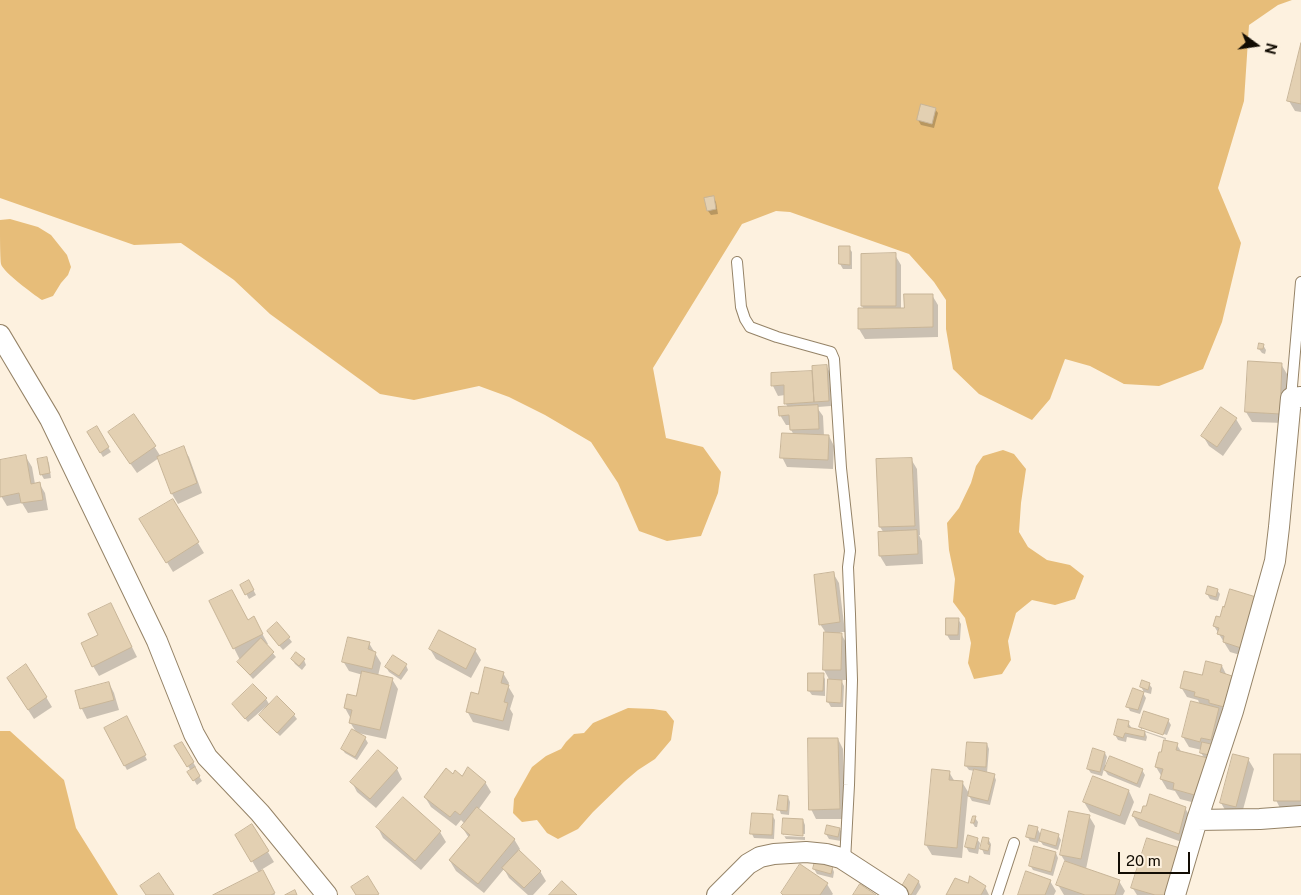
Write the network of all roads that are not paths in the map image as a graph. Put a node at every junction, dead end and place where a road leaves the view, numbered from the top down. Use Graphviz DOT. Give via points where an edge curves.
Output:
graph roads {
  1 [pos="737,262"];
  2 [pos="1301,282"];
  3 [pos="0,335"];
  4 [pos="1296,398"];
  5 [pos="1301,816"];
  6 [pos="1197,820"];
  7 [pos="1014,843"];
  8 [pos="845,861"];
  9 [pos="327,895"];
  10 [pos="716,895"];
  11 [pos="898,895"];
  12 [pos="997,895"];
  13 [pos="1175,895"];
  1 -- 8 [label="lane" via="741,307 750,327 831,352 834,359 850,551 852,680"];
  2 -- 4 [label="lane"];
  3 -- 9 [label="street" via="50,419 157,641 194,734 207,757 260,813"];
  4 -- 6 [label="street" via="1274,562 1233,711"];
  5 -- 6 [label="street"];
  6 -- 13 [label="street"];
  7 -- 12 [label="lane"];
  8 -- 10 [label="street" via="826,854 806,852 760,857 748,864"];
  8 -- 11 [label="street"];
}
